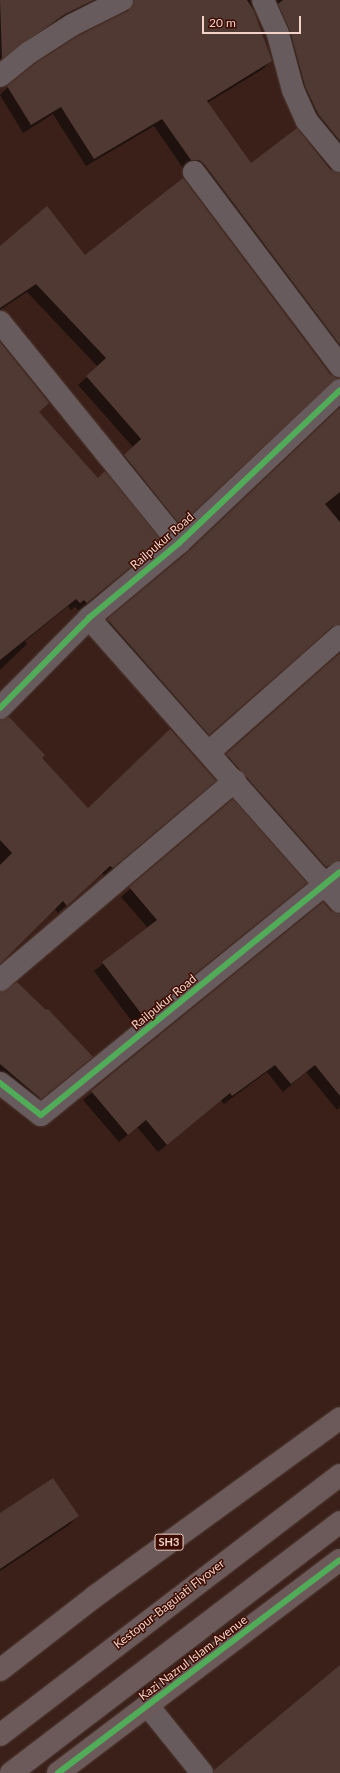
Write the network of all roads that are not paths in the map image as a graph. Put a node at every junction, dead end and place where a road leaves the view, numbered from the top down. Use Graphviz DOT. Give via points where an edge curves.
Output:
graph roads {
  1 [pos="122,0"];
  2 [pos="263,0"];
  3 [pos="0,76"];
  4 [pos="340,161"];
  5 [pos="194,172"];
  6 [pos="0,322"];
  7 [pos="340,366"];
  8 [pos="339,392"];
  9 [pos="179,543"];
  10 [pos="89,618"];
  11 [pos="340,636"];
  12 [pos="0,708"];
  13 [pos="209,752"];
  14 [pos="235,781"];
  15 [pos="334,878"];
  16 [pos="340,902"];
  17 [pos="0,980"];
  18 [pos="0,1083"];
  19 [pos="340,1418"];
  20 [pos="340,1475"];
  21 [pos="340,1522"];
  22 [pos="340,1560"];
  23 [pos="0,1670"];
  24 [pos="148,1706"];
  25 [pos="0,1735"];
  26 [pos="11,1773"];
  27 [pos="58,1773"];
  28 [pos="202,1773"];
  1 -- 3 [label="street" via="72,25 30,52"];
  2 -- 4 [label="street" via="278,34 292,90 307,121"];
  5 -- 7 [label="street"];
  6 -- 9 [label="street"];
  8 -- 9 [label="street, Railpukur Road"];
  9 -- 10 [label="street, Railpukur Road"];
  10 -- 12 [label="street, Railpukur Road"];
  10 -- 13 [label="street"];
  11 -- 13 [label="street"];
  13 -- 14 [label="street"];
  14 -- 15 [label="street"];
  14 -- 17 [label="street"];
  15 -- 16 [label="street"];
  15 -- 18 [label="street, Railpukur Road" via="41,1115"];
  19 -- 23 [label="main road, SH3" via="94,1597"];
  20 -- 25 [label="main road, Kestopur-Baguiati Flyover"];
  21 -- 26 [label="main road"];
  22 -- 24 [label="main road, Kazi Nazrul Islam Avenue"];
  24 -- 27 [label="main road, Kazi Nazrul Islam Avenue"];
  24 -- 28 [label="street"];
}
